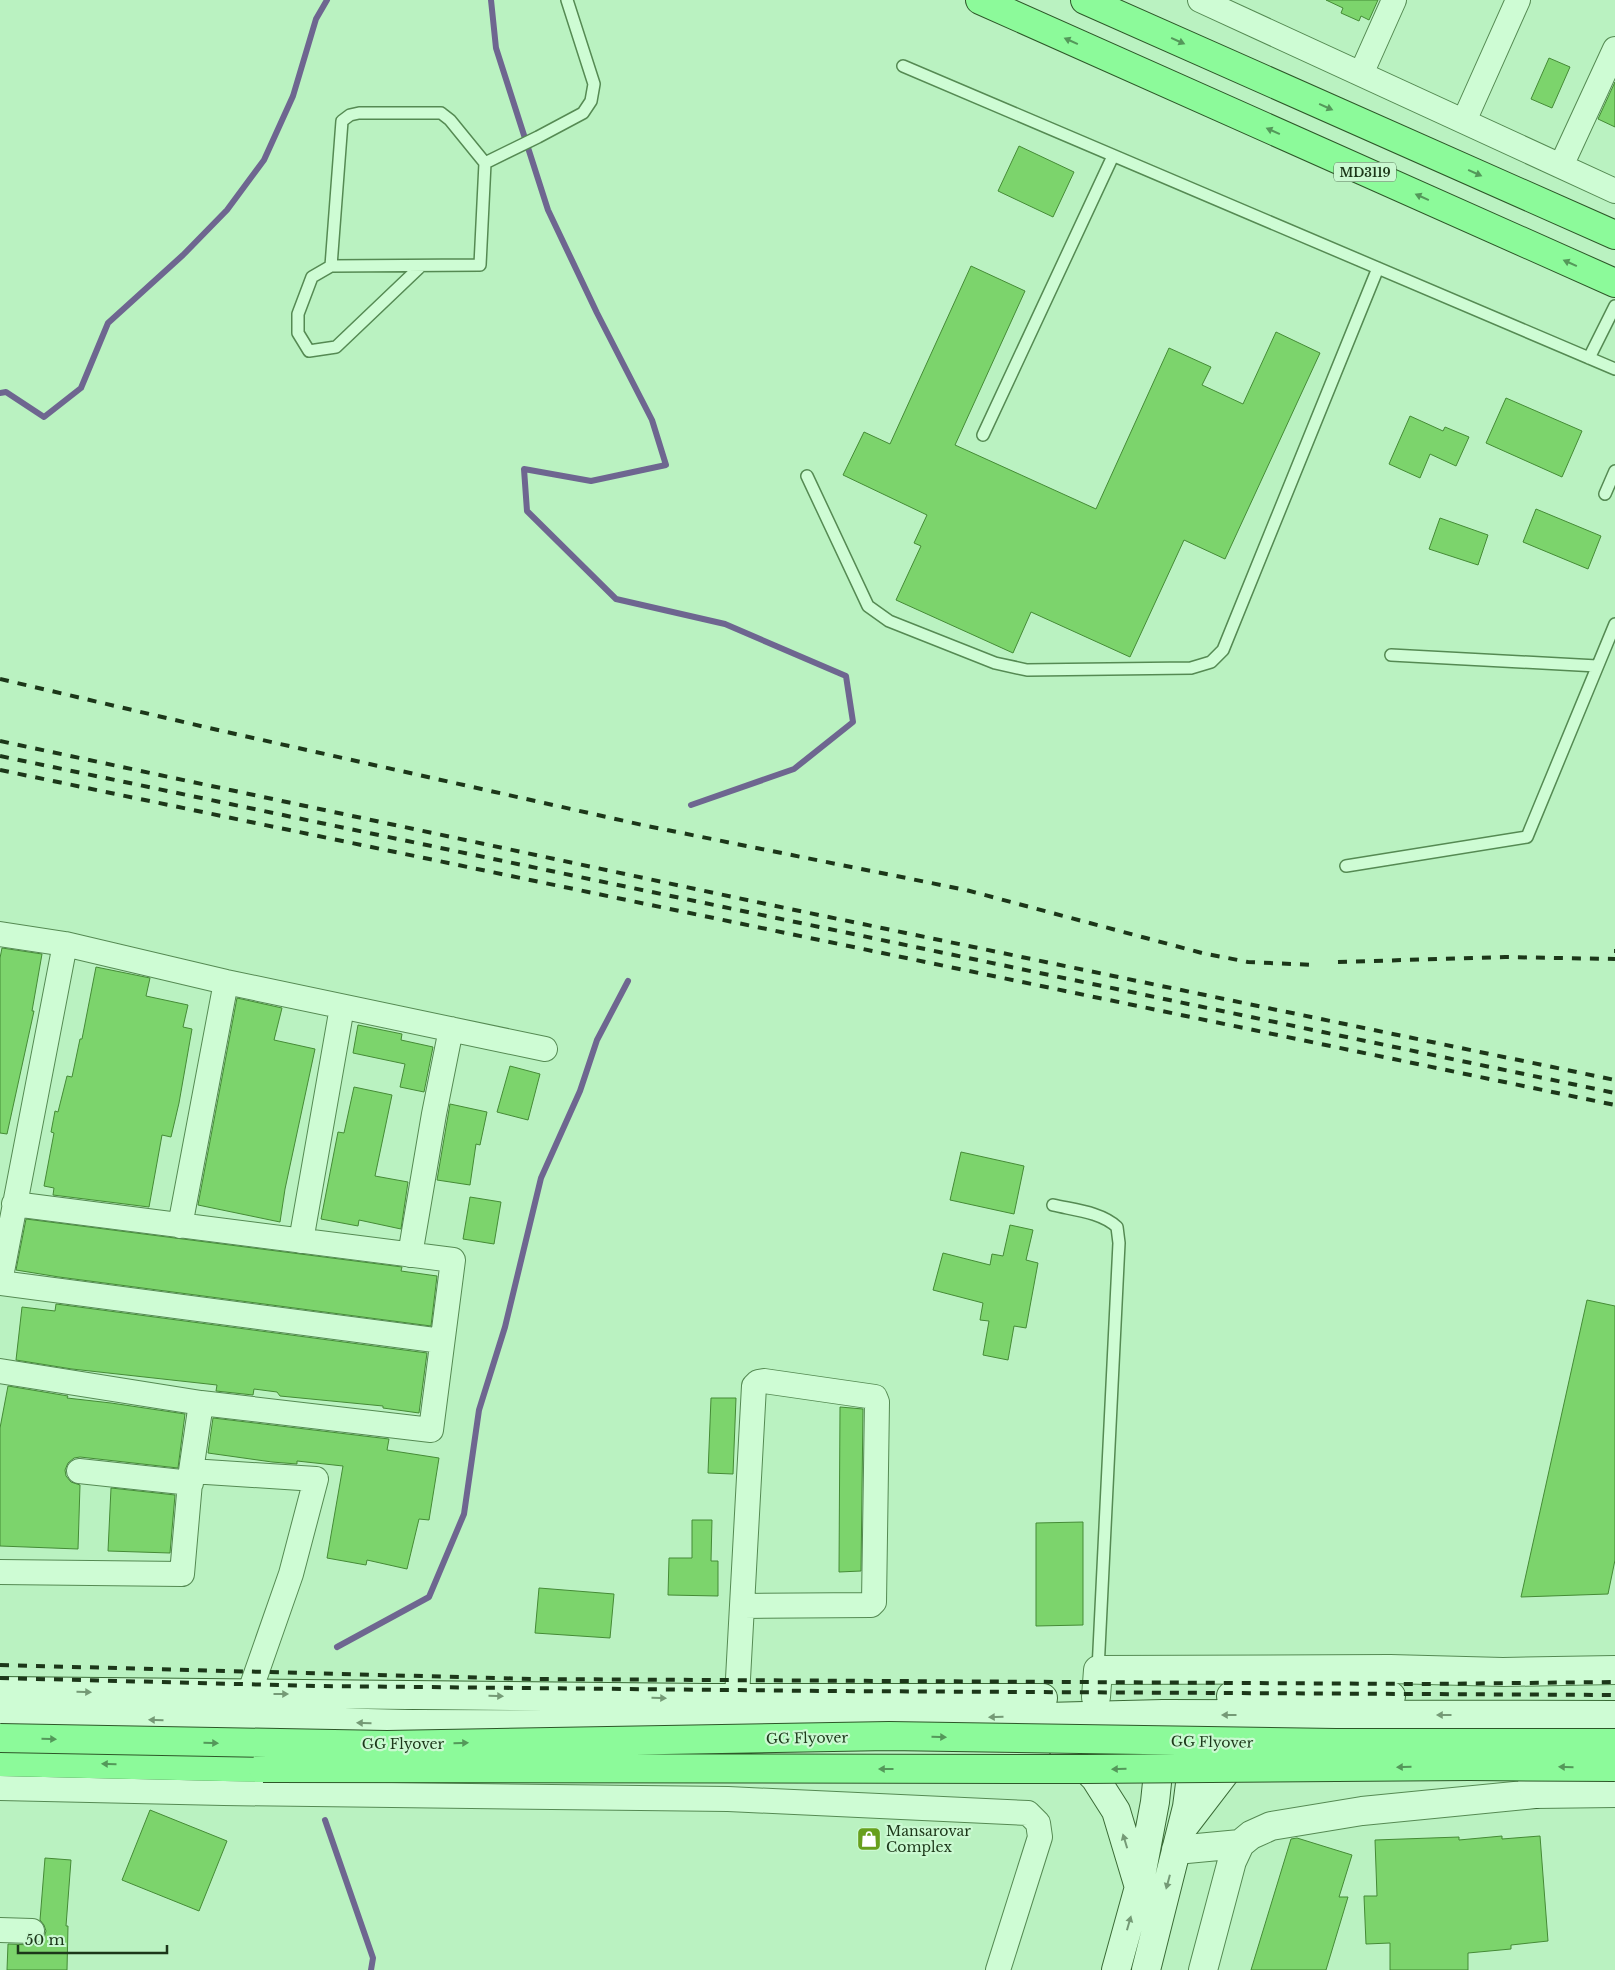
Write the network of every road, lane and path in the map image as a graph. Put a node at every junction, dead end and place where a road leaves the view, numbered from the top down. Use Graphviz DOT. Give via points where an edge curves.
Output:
graph roads {
  1 [pos="567,0"];
  2 [pos="980,0"];
  3 [pos="1085,0"];
  4 [pos="1394,0"];
  5 [pos="1518,0"];
  6 [pos="1212,3"];
  7 [pos="1615,49"];
  8 [pos="903,66"];
  9 [pos="1360,74"];
  10 [pos="1464,121"];
  11 [pos="1113,156"];
  12 [pos="485,163"];
  13 [pos="1560,166"];
  14 [pos="1615,191"];
  15 [pos="1615,235"];
  16 [pos="332,266"];
  17 [pos="421,266"];
  18 [pos="1378,268"];
  19 [pos="1615,283"];
  20 [pos="1615,306"];
  21 [pos="1589,358"];
  22 [pos="1615,369"];
  23 [pos="983,435"];
  24 [pos="1615,471"];
  25 [pos="807,476"];
  26 [pos="1605,494"];
  27 [pos="1615,624"];
  28 [pos="1390,655"];
  29 [pos="1597,666"];
  30 [pos="1346,866"];
  31 [pos="0,934"];
  32 [pos="65,944"];
  33 [pos="226,982"];
  34 [pos="342,1007"];
  35 [pos="451,1029"];
  36 [pos="545,1049"];
  37 [pos="14,1204"];
  38 [pos="1053,1205"];
  39 [pos="180,1226"];
  40 [pos="301,1241"];
  41 [pos="410,1255"];
  42 [pos="0,1278"];
  43 [pos="442,1341"];
  44 [pos="0,1371"];
  45 [pos="200,1403"];
  46 [pos="79,1471"];
  47 [pos="191,1478"];
  48 [pos="0,1572"];
  49 [pos="744,1606"];
  50 [pos="1098,1670"];
  51 [pos="1615,1670"];
  52 [pos="0,1691"];
  53 [pos="248,1694"];
  54 [pos="737,1697"];
  55 [pos="1096,1697"];
  56 [pos="1615,1698"];
  57 [pos="1163,1705"];
  58 [pos="1198,1706"];
  59 [pos="1269,1715"];
  60 [pos="1519,1715"];
  61 [pos="1615,1715"];
  62 [pos="0,1716"];
  63 [pos="1030,1716"];
  64 [pos="0,1738"];
  65 [pos="1615,1743"];
  66 [pos="0,1762"];
  67 [pos="1615,1767"];
  68 [pos="0,1788"];
  69 [pos="1615,1793"];
  70 [pos="1535,1794"];
  71 [pos="1178,1841"];
  72 [pos="1240,1844"];
  73 [pos="1139,1887"];
  74 [pos="0,1930"];
  75 [pos="32,1931"];
  76 [pos="998,1970"];
  77 [pos="1116,1970"];
  78 [pos="1146,1970"];
  79 [pos="1203,1970"];
  1 -- 12 [label="lane" via="594,84 591,101 583,113"];
  19 -- 2 [label="main road, MD3119, one-way"];
  3 -- 15 [label="main road, one-way"];
  4 -- 9 [label="street"];
  5 -- 10 [label="street"];
  6 -- 9 [label="street"];
  7 -- 13 [label="street"];
  8 -- 11 [label="lane"];
  9 -- 10 [label="street"];
  10 -- 13 [label="street"];
  11 -- 18 [label="lane"];
  11 -- 23 [label="lane"];
  12 -- 16 [label="lane" via="450,120 441,114 350,115 342,121"];
  12 -- 17 [label="lane" via="480,265"];
  13 -- 14 [label="street"];
  16 -- 17 [label="lane"];
  16 -- 17 [label="lane" via="312,277 298,314 298,333 309,351 336,347"];
  18 -- 21 [label="lane"];
  18 -- 25 [label="lane" via="1223,650 1211,662 1192,668 1027,670 995,663 890,621 868,606"];
  20 -- 21 [label="lane"];
  21 -- 22 [label="lane"];
  24 -- 26 [label="lane"];
  27 -- 29 [label="lane"];
  28 -- 29 [label="lane"];
  29 -- 30 [label="lane" via="1527,837"];
  31 -- 32 [label="street"];
  32 -- 33 [label="street"];
  32 -- 37 [label="street"];
  33 -- 34 [label="street"];
  33 -- 39 [label="street"];
  34 -- 35 [label="street"];
  34 -- 40 [label="street"];
  35 -- 36 [label="street"];
  35 -- 41 [label="street"];
  37 -- 39 [label="street"];
  37 -- 42 [label="street"];
  38 -- 50 [label="lane" via="1110,1220 1117,1227 1119,1243"];
  39 -- 40 [label="street"];
  40 -- 41 [label="street"];
  41 -- 43 [label="street" via="453,1260"];
  42 -- 43 [label="street"];
  43 -- 45 [label="street" via="431,1430"];
  44 -- 45 [label="street"];
  45 -- 47 [label="street"];
  46 -- 47 [label="street"];
  47 -- 48 [label="street" via="182,1574"];
  47 -- 53 [label="street" via="316,1480 291,1574"];
  49 -- 49 [label="street" via="754,1386 764,1381 875,1397 874,1602 870,1605"];
  49 -- 54 [label="street"];
  50 -- 51 [label="main road"];
  50 -- 55 [label="main road"];
  52 -- 53 [label="main road, one-way"];
  53 -- 54 [label="main road, one-way"];
  54 -- 55 [label="main road"];
  55 -- 57 [label="main road"];
  56 -- 58 [label="main road" via="1339,1695"];
  57 -- 58 [label="main road"];
  57 -- 63 [label="main road"];
  57 -- 73 [label="main road" via="1155,1802"];
  59 -- 58 [label="main road, one-way"];
  58 -- 71 [label="main road" via="1193,1768"];
  60 -- 59 [label="main road, one-way"];
  59 -- 71 [label="main road"];
  60 -- 61 [label="main road"];
  60 -- 70 [label="main road"];
  63 -- 62 [label="main road, one-way" via="726,1725 413,1724"];
  73 -- 63 [label="main road, one-way" via="1116,1811 1108,1798 1094,1778"];
  64 -- 65 [label="main road, GG Flyover, one-way, bridge" via="377,1745 889,1736 1336,1743"];
  67 -- 66 [label="main road, GG Flyover, one-way, bridge" via="263,1768"];
  68 -- 76 [label="street" via="728,1799 1028,1813 1038,1823 1040,1837"];
  69 -- 70 [label="main road"];
  70 -- 72 [label="main road" via="1362,1811 1297,1821 1271,1826"];
  71 -- 72 [label="main road"];
  71 -- 78 [label="main road, one-way"];
  72 -- 79 [label="main road" via="1232,1861"];
  77 -- 73 [label="main road, one-way"];
  74 -- 75 [label="street"];
}
